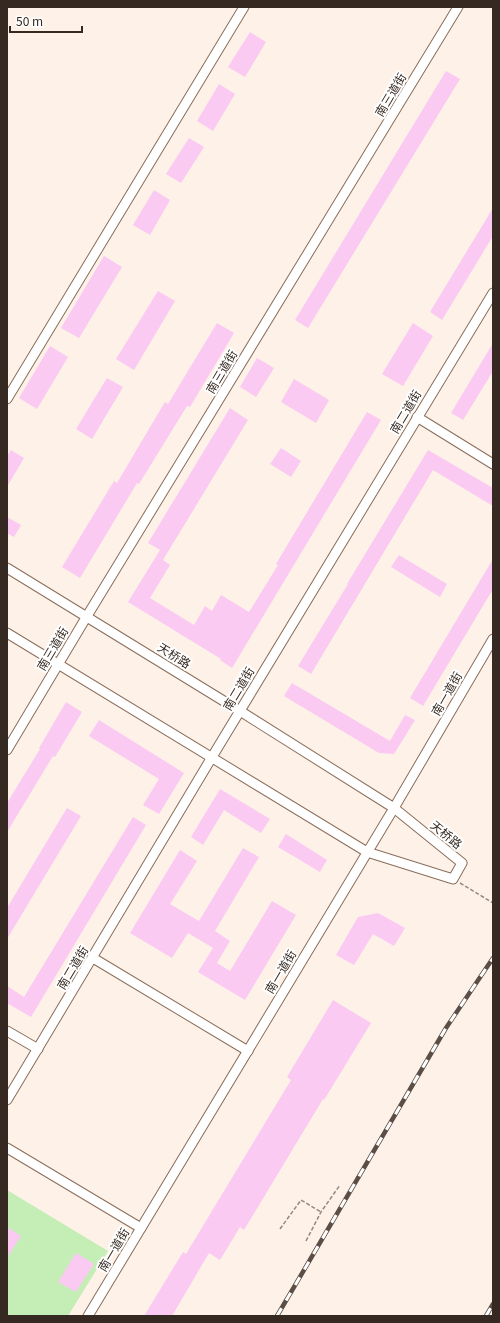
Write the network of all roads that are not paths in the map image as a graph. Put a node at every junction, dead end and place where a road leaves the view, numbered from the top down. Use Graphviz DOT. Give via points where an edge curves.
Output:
graph roads {
  1 [pos="244,7"];
  2 [pos="458,7"];
  3 [pos="493,293"];
  4 [pos="7,399"];
  5 [pos="417,417"];
  6 [pos="493,464"];
  7 [pos="7,568"];
  8 [pos="87,616"];
  9 [pos="7,633"];
  10 [pos="493,639"];
  11 [pos="58,664"];
  12 [pos="240,711"];
  13 [pos="7,750"];
  14 [pos="212,757"];
  15 [pos="394,808"];
  16 [pos="367,852"];
  17 [pos="93,958"];
  18 [pos="7,1031"];
  19 [pos="38,1049"];
  20 [pos="248,1051"];
  21 [pos="7,1100"];
  22 [pos="7,1148"];
  23 [pos="141,1228"];
  24 [pos="88,1316"];
  1 -- 4 [label="street"];
  2 -- 8 [label="street, 南三道街"];
  3 -- 5 [label="street, 南二道街"];
  5 -- 6 [label="street"];
  5 -- 12 [label="street, 南二道街"];
  7 -- 8 [label="street, 天桥路"];
  8 -- 11 [label="street, 南三道街"];
  8 -- 12 [label="street, 天桥路"];
  9 -- 11 [label="street"];
  10 -- 15 [label="street, 南一道街"];
  11 -- 13 [label="street, 南三道街"];
  11 -- 14 [label="street"];
  12 -- 14 [label="street, 南二道街"];
  12 -- 15 [label="street, 天桥路"];
  14 -- 16 [label="street"];
  14 -- 17 [label="street, 南二道街"];
  15 -- 16 [label="street, 南一道街"];
  15 -- 16 [label="street, 天桥路" via="462,863 454,879"];
  16 -- 20 [label="street, 南一道街"];
  17 -- 19 [label="street, 南二道街"];
  17 -- 20 [label="street"];
  18 -- 19 [label="street"];
  19 -- 21 [label="street, 南二道街"];
  20 -- 23 [label="street, 南一道街"];
  22 -- 23 [label="street"];
  23 -- 24 [label="street, 南一道街"];
}
